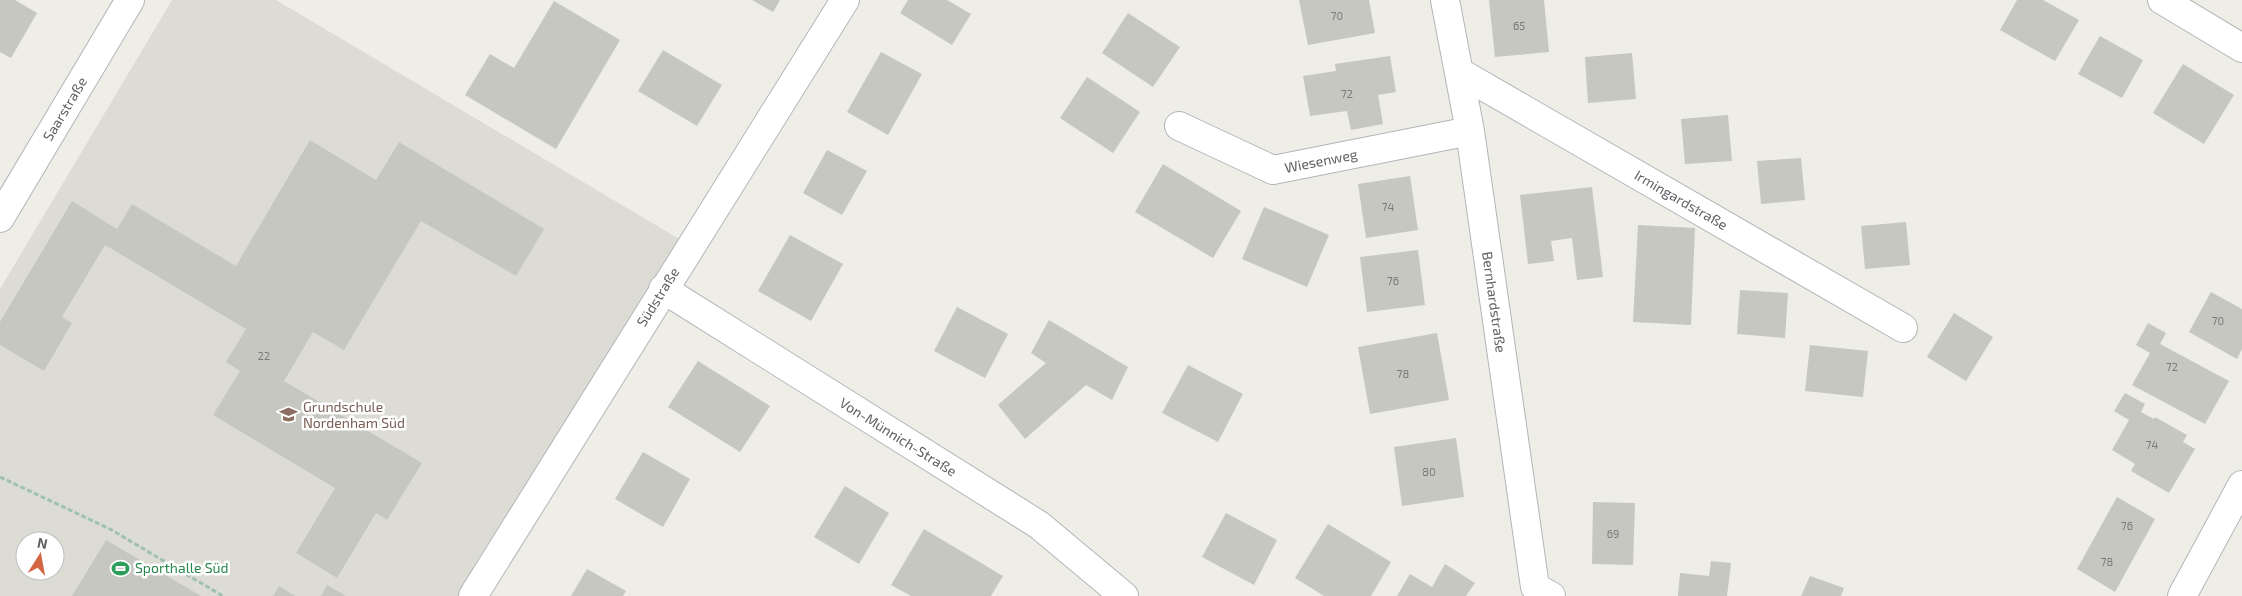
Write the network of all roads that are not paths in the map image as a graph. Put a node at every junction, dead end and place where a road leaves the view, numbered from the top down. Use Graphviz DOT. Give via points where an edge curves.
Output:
graph roads {
  1 [pos="130,0"];
  2 [pos="845,0"];
  3 [pos="1445,0"];
  4 [pos="2162,0"];
  5 [pos="2242,48"];
  6 [pos="1459,72"];
  7 [pos="1179,126"];
  8 [pos="1470,131"];
  9 [pos="0,218"];
  10 [pos="663,290"];
  11 [pos="1903,328"];
  12 [pos="2242,485"];
  13 [pos="1538,593"];
  14 [pos="473,596"];
  15 [pos="1124,596"];
  16 [pos="2182,596"];
  1 -- 9 [label="street, Saarstraße"];
  2 -- 10 [label="street, Südstraße"];
  3 -- 6 [label="street, Bernhardstraße"];
  4 -- 5 [label="street"];
  6 -- 8 [label="street, Bernhardstraße"];
  6 -- 11 [label="street, Irmingardstraße"];
  7 -- 8 [label="street, Wiesenweg" via="1273,170"];
  8 -- 13 [label="street, Bernhardstraße"];
  10 -- 14 [label="street, Südstraße"];
  10 -- 15 [label="street, Von-Münnich-Straße" via="1039,525"];
  12 -- 16 [label="street"];
}
